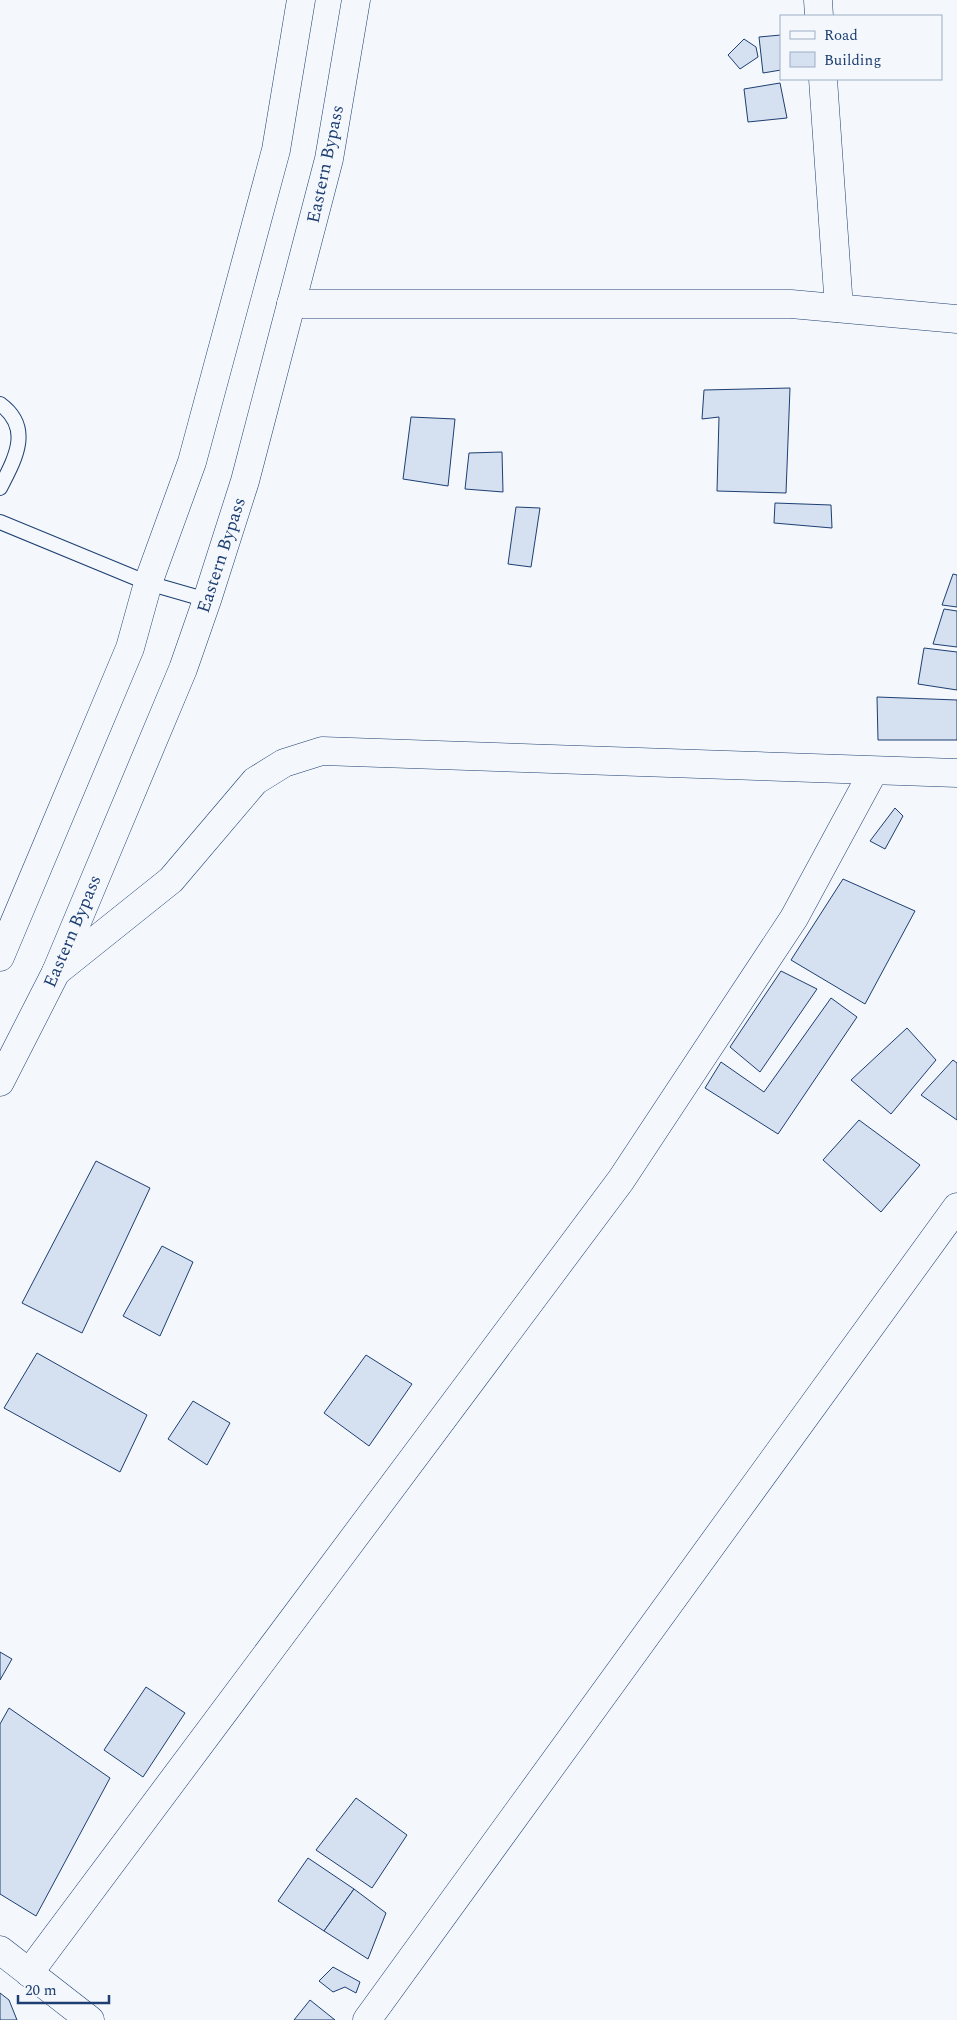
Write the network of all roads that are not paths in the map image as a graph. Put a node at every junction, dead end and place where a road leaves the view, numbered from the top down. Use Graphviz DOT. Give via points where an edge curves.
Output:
graph roads {
  1 [pos="301,0"];
  2 [pos="356,0"];
  3 [pos="818,0"];
  4 [pos="819,15"];
  5 [pos="823,80"];
  6 [pos="291,304"];
  7 [pos="839,308"];
  8 [pos="957,319"];
  9 [pos="0,404"];
  10 [pos="0,488"];
  11 [pos="0,522"];
  12 [pos="148,583"];
  13 [pos="207,600"];
  14 [pos="873,772"];
  15 [pos="957,773"];
  16 [pos="0,957"];
  17 [pos="56,972"];
  18 [pos="0,1082"];
  19 [pos="957,1207"];
  20 [pos="0,1950"];
  21 [pos="29,1973"];
  22 [pos="90,2020"];
  23 [pos="367,2020"];
  1 -- 12 [label="street" via="276,150 192,462"];
  2 -- 6 [label="street, Eastern Bypass" via="329,159"];
  3 -- 4 [label="street"];
  5 -- 7 [label="street"];
  6 -- 7 [label="street" via="791,304"];
  6 -- 13 [label="street, Eastern Bypass" via="244,481"];
  7 -- 8 [label="street"];
  9 -- 10 [label="lane" via="18,424 19,443"];
  11 -- 12 [label="lane"];
  12 -- 13 [label="lane"];
  12 -- 16 [label="street" via="130,648"];
  13 -- 17 [label="street, Eastern Bypass" via="183,669"];
  14 -- 15 [label="street"];
  14 -- 17 [label="street" via="322,751 284,763 255,781 171,880"];
  14 -- 21 [label="street" via="794,918 621,1180"];
  17 -- 18 [label="street, Eastern Bypass"];
  19 -- 23 [label="street"];
  20 -- 21 [label="street"];
  21 -- 22 [label="street"];
}
